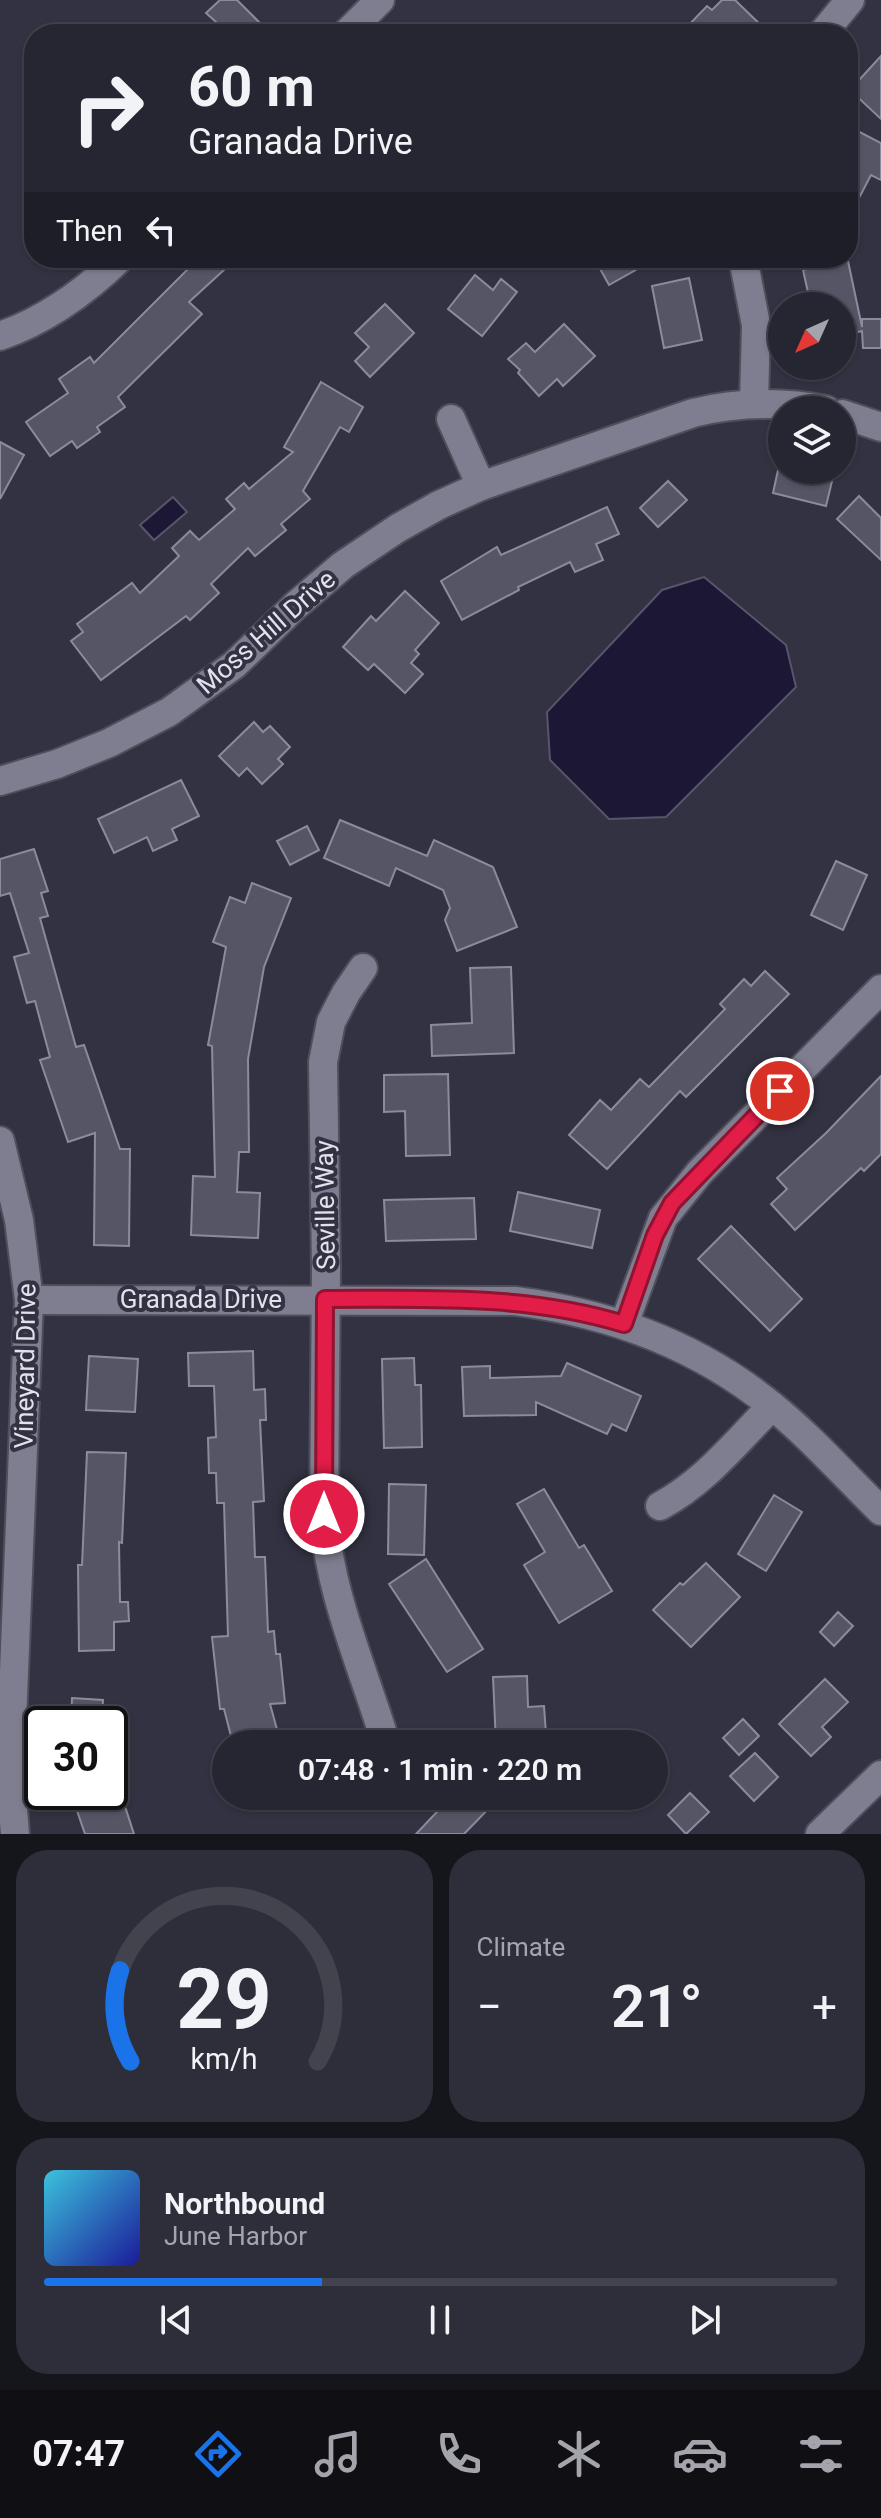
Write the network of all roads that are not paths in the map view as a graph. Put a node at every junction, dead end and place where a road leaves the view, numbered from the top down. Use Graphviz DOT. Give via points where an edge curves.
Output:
graph roads {
  1 [pos="380,0"];
  2 [pos="850,0"];
  3 [pos="356,24"];
  4 [pos="830,24"];
  5 [pos="109,268"];
  6 [pos="745,268"];
  7 [pos="0,336"];
  8 [pos="754,403"];
  9 [pos="768,404"];
  10 [pos="451,419"];
  11 [pos="856,419"];
  12 [pos="881,427"];
  13 [pos="481,486"];
  14 [pos="0,781"];
  15 [pos="363,968"];
  16 [pos="881,989"];
  17 [pos="0,1141"];
  18 [pos="325,1299"];
  19 [pos="29,1300"];
  20 [pos="624,1324"];
  21 [pos="772,1406"];
  22 [pos="660,1506"];
  23 [pos="881,1511"];
  24 [pos="9,1580"];
  25 [pos="382,1730"];
  26 [pos="881,1775"];
  27 [pos="15,1834"];
  28 [pos="820,1834"];
  1 -- 3 [label="street"];
  2 -- 4 [label="street"];
  5 -- 7 [label="street" via="58,308"];
  6 -- 8 [label="street" via="756,325"];
  8 -- 9 [label="street, Moss Hill Drive"];
  8 -- 13 [label="street, Moss Hill Drive" via="693,413"];
  10 -- 13 [label="street"];
  11 -- 12 [label="street"];
  13 -- 14 [label="street, Moss Hill Drive" via="398,528 343,565 234,665 169,712 70,759"];
  15 -- 18 [label="street, Seville Way" via="331,1022 323,1062"];
  16 -- 20 [label="street" via="672,1203 655,1235"];
  17 -- 19 [label="street, Vineyard Drive" via="19,1220"];
  18 -- 19 [label="street, Granada Drive"];
  18 -- 20 [label="street, Granada Drive" via="515,1301"];
  18 -- 25 [label="street, Seville Way" via="326,1545"];
  19 -- 24 [label="street, Vineyard Drive"];
  20 -- 21 [label="street, Granada Drive" via="688,1351"];
  21 -- 22 [label="street" via="708,1473"];
  21 -- 23 [label="street, Granada Drive"];
  24 -- 27 [label="street, Vineyard Drive"];
  26 -- 28 [label="street"];
}
